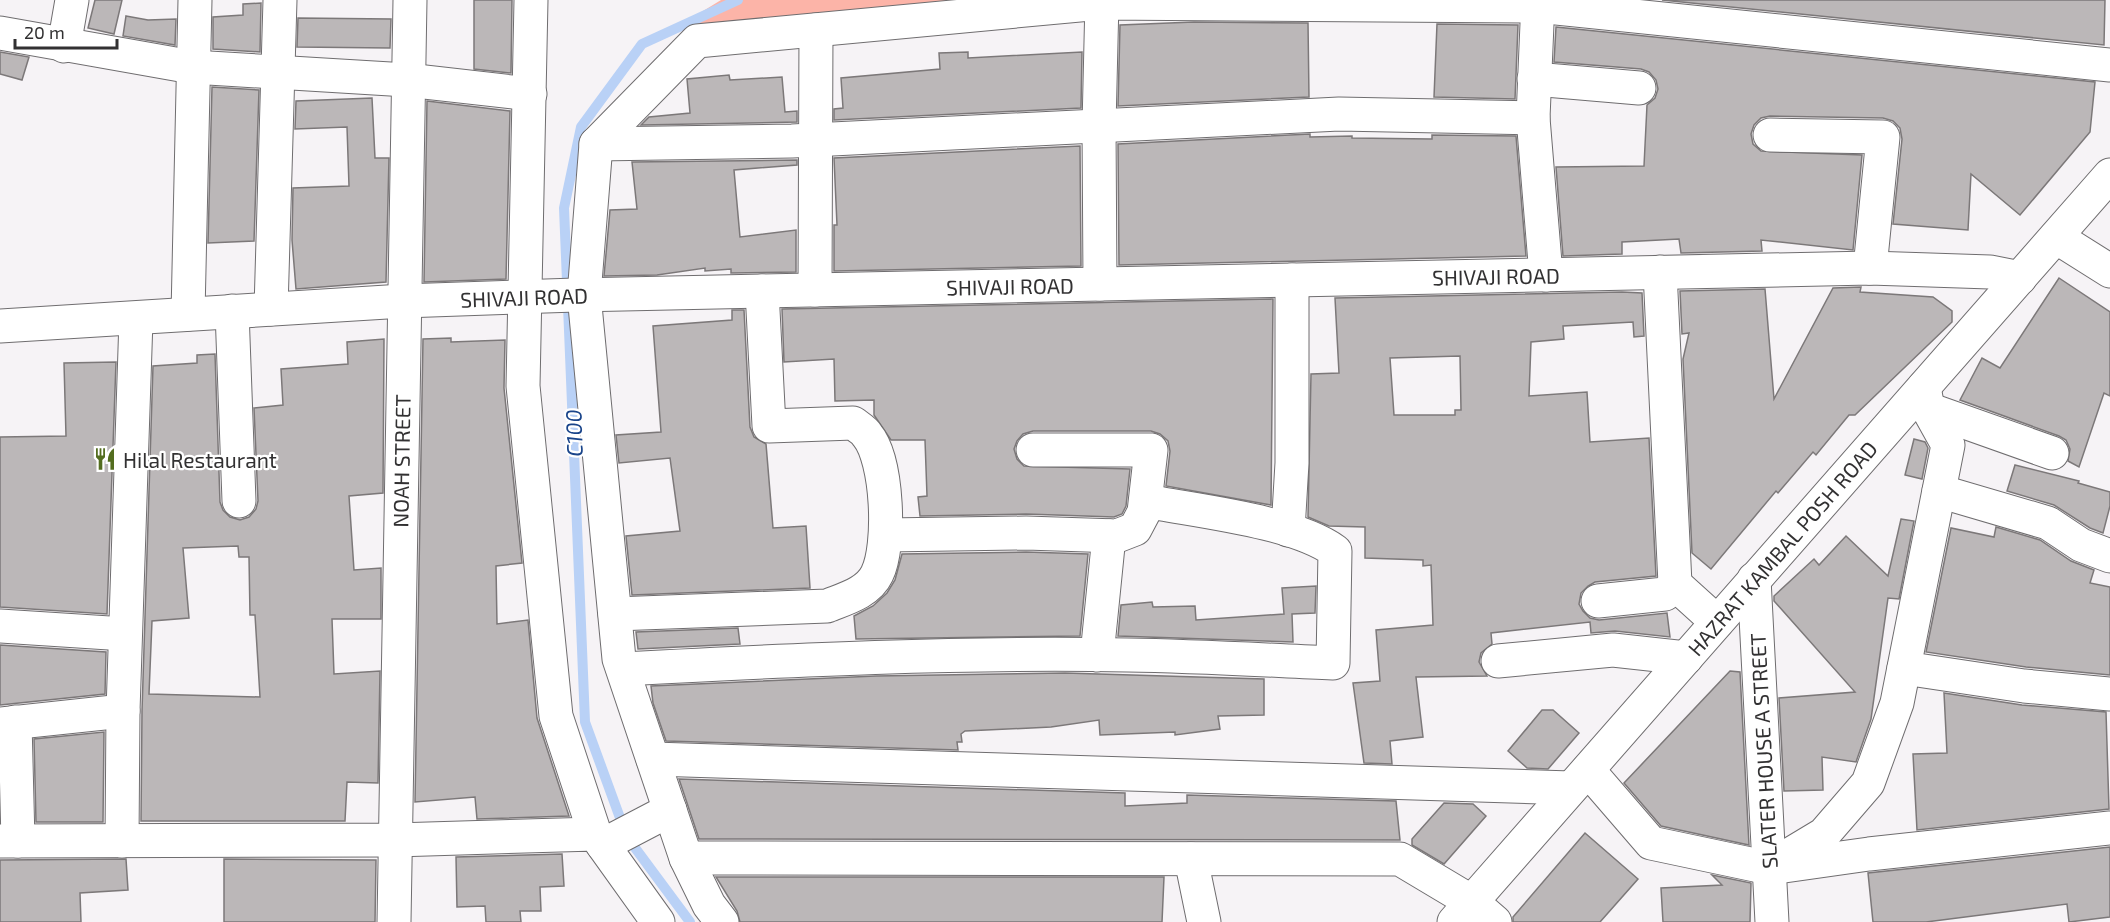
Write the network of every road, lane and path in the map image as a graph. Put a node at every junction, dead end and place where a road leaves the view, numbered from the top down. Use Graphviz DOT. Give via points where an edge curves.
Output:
graph roads {
  1 [pos="72,0"];
  2 [pos="195,0"];
  3 [pos="280,0"];
  4 [pos="410,0"];
  5 [pos="531,0"];
  6 [pos="1102,1"];
  7 [pos="1538,3"];
  8 [pos="816,30"];
  9 [pos="0,33"];
  10 [pos="64,46"];
  11 [pos="2110,64"];
  12 [pos="192,67"];
  13 [pos="278,72"];
  14 [pos="1534,79"];
  15 [pos="407,80"];
  16 [pos="1639,88"];
  17 [pos="530,94"];
  18 [pos="1533,118"];
  19 [pos="1099,126"];
  20 [pos="1770,135"];
  21 [pos="817,139"];
  22 [pos="596,144"];
  23 [pos="2110,175"];
  24 [pos="2056,237"];
  25 [pos="1870,268"];
  26 [pos="1660,272"];
  27 [pos="2110,272"];
  28 [pos="1546,275"];
  29 [pos="2020,278"];
  30 [pos="1292,280"];
  31 [pos="1100,284"];
  32 [pos="815,290"];
  33 [pos="762,291"];
  34 [pos="580,295"];
  35 [pos="534,296"];
  36 [pos="403,300"];
  37 [pos="271,309"];
  38 [pos="232,311"];
  39 [pos="188,314"];
  40 [pos="136,319"];
  41 [pos="0,326"];
  42 [pos="1926,398"];
  43 [pos="1033,450"];
  44 [pos="2052,453"];
  45 [pos="1939,491"];
  46 [pos="239,501"];
  47 [pos="1146,501"];
  48 [pos="1288,530"];
  49 [pos="886,535"];
  50 [pos="1109,536"];
  51 [pos="2110,556"];
  52 [pos="1754,579"];
  53 [pos="1674,584"];
  54 [pos="1598,601"];
  55 [pos="615,614"];
  56 [pos="1717,622"];
  57 [pos="0,626"];
  58 [pos="125,634"];
  59 [pos="1096,655"];
  60 [pos="1686,658"];
  61 [pos="1497,661"];
  62 [pos="1904,668"];
  63 [pos="623,669"];
  64 [pos="2110,694"];
  65 [pos="123,711"];
  66 [pos="8,723"];
  67 [pos="653,759"];
  68 [pos="1580,779"];
  69 [pos="670,810"];
  70 [pos="2110,828"];
  71 [pos="395,840"];
  72 [pos="603,840"];
  73 [pos="9,841"];
  74 [pos="122,841"];
  75 [pos="686,858"];
  76 [pos="1191,859"];
  77 [pos="1769,868"];
  78 [pos="1474,915"];
  79 [pos="394,922"];
  80 [pos="658,922"];
  81 [pos="722,922"];
  82 [pos="1204,922"];
  83 [pos="1772,922"];
  1 -- 10 [label="street"];
  2 -- 12 [label="street"];
  3 -- 13 [label="street"];
  4 -- 15 [label="street, NOAH STREET"];
  5 -- 17 [label="street"];
  6 -- 7 [label="street"];
  6 -- 8 [label="street"];
  6 -- 19 [label="street"];
  7 -- 11 [label="street"];
  7 -- 14 [label="street"];
  8 -- 21 [label="street"];
  8 -- 22 [label="street" via="698,41"];
  9 -- 10 [label="street"];
  10 -- 12 [label="street"];
  12 -- 13 [label="street"];
  12 -- 39 [label="street"];
  13 -- 15 [label="street"];
  13 -- 37 [label="street"];
  14 -- 16 [label="street"];
  14 -- 18 [label="street"];
  15 -- 17 [label="street"];
  15 -- 36 [label="street, NOAH STREET"];
  17 -- 35 [label="street"];
  18 -- 19 [label="street" via="1339,114"];
  18 -- 28 [label="street"];
  19 -- 21 [label="street"];
  19 -- 31 [label="street"];
  20 -- 25 [label="street" via="1883,137"];
  21 -- 22 [label="street"];
  21 -- 32 [label="street"];
  22 -- 34 [label="street"];
  23 -- 24 [label="street, HAZRAT KAMBAL POSH ROAD"];
  24 -- 27 [label="street"];
  24 -- 29 [label="street, HAZRAT KAMBAL POSH ROAD"];
  25 -- 26 [label="street, SHIVAJI ROAD"];
  25 -- 29 [label="street, SHIVAJI ROAD" via="1990,272"];
  26 -- 28 [label="street, SHIVAJI ROAD"];
  26 -- 53 [label="street"];
  28 -- 30 [label="street, SHIVAJI ROAD"];
  29 -- 42 [label="street, HAZRAT KAMBAL POSH ROAD"];
  30 -- 31 [label="street, SHIVAJI ROAD"];
  30 -- 48 [label="street" via="1293,440"];
  31 -- 32 [label="street, SHIVAJI ROAD"];
  32 -- 33 [label="street, SHIVAJI ROAD"];
  33 -- 34 [label="street, SHIVAJI ROAD"];
  33 -- 49 [label="street" via="769,426 853,423 868,436 884,478"];
  34 -- 35 [label="street, SHIVAJI ROAD"];
  34 -- 55 [label="street"];
  35 -- 36 [label="street, SHIVAJI ROAD"];
  35 -- 72 [label="street" via="523,386 556,716"];
  36 -- 37 [label="street, SHIVAJI ROAD"];
  36 -- 71 [label="street, NOAH STREET"];
  37 -- 38 [label="street, SHIVAJI ROAD"];
  38 -- 39 [label="street, SHIVAJI ROAD"];
  38 -- 46 [label="street"];
  39 -- 40 [label="street, SHIVAJI ROAD"];
  40 -- 41 [label="street, SHIVAJI ROAD"];
  40 -- 58 [label="street"];
  42 -- 44 [label="street"];
  42 -- 45 [label="street" via="1948,445"];
  42 -- 52 [label="street, HAZRAT KAMBAL POSH ROAD"];
  43 -- 47 [label="street" via="1151,450"];
  45 -- 51 [label="street" via="2048,523 2081,545"];
  45 -- 62 [label="street"];
  47 -- 48 [label="street"];
  47 -- 50 [label="street" via="1135,528"];
  48 -- 59 [label="street" via="1321,541 1335,551 1333,663"];
  49 -- 50 [label="street"];
  49 -- 55 [label="street" via="877,575 858,594 827,606"];
  50 -- 59 [label="street"];
  52 -- 56 [label="street, HAZRAT KAMBAL POSH ROAD"];
  52 -- 77 [label="street, SLATER HOUSE A STREET"];
  53 -- 54 [label="street" via="1665,594"];
  53 -- 56 [label="street"];
  55 -- 63 [label="street"];
  56 -- 60 [label="street, HAZRAT KAMBAL POSH ROAD"];
  57 -- 58 [label="street"];
  58 -- 65 [label="street"];
  59 -- 63 [label="street" via="801,659"];
  60 -- 61 [label="street" via="1613,650"];
  60 -- 68 [label="street, HAZRAT KAMBAL POSH ROAD"];
  62 -- 64 [label="street"];
  62 -- 77 [label="street" via="1897,703 1868,783 1824,834"];
  63 -- 67 [label="street"];
  65 -- 66 [label="street"];
  65 -- 74 [label="street"];
  66 -- 73 [label="street"];
  67 -- 68 [label="street"];
  67 -- 69 [label="street"];
  68 -- 77 [label="street" via="1651,843"];
  68 -- 78 [label="street, HAZRAT KAMBAL POSH ROAD"];
  69 -- 72 [label="street"];
  69 -- 75 [label="street"];
  70 -- 77 [label="street"];
  71 -- 72 [label="street"];
  71 -- 74 [label="street"];
  71 -- 79 [label="street, NOAH STREET"];
  72 -- 80 [label="street"];
  73 -- 74 [label="street"];
  75 -- 76 [label="street"];
  75 -- 81 [label="street"];
  76 -- 78 [label="street" via="1400,859"];
  76 -- 82 [label="street"];
  77 -- 83 [label="street, SLATER HOUSE A STREET"];
}
